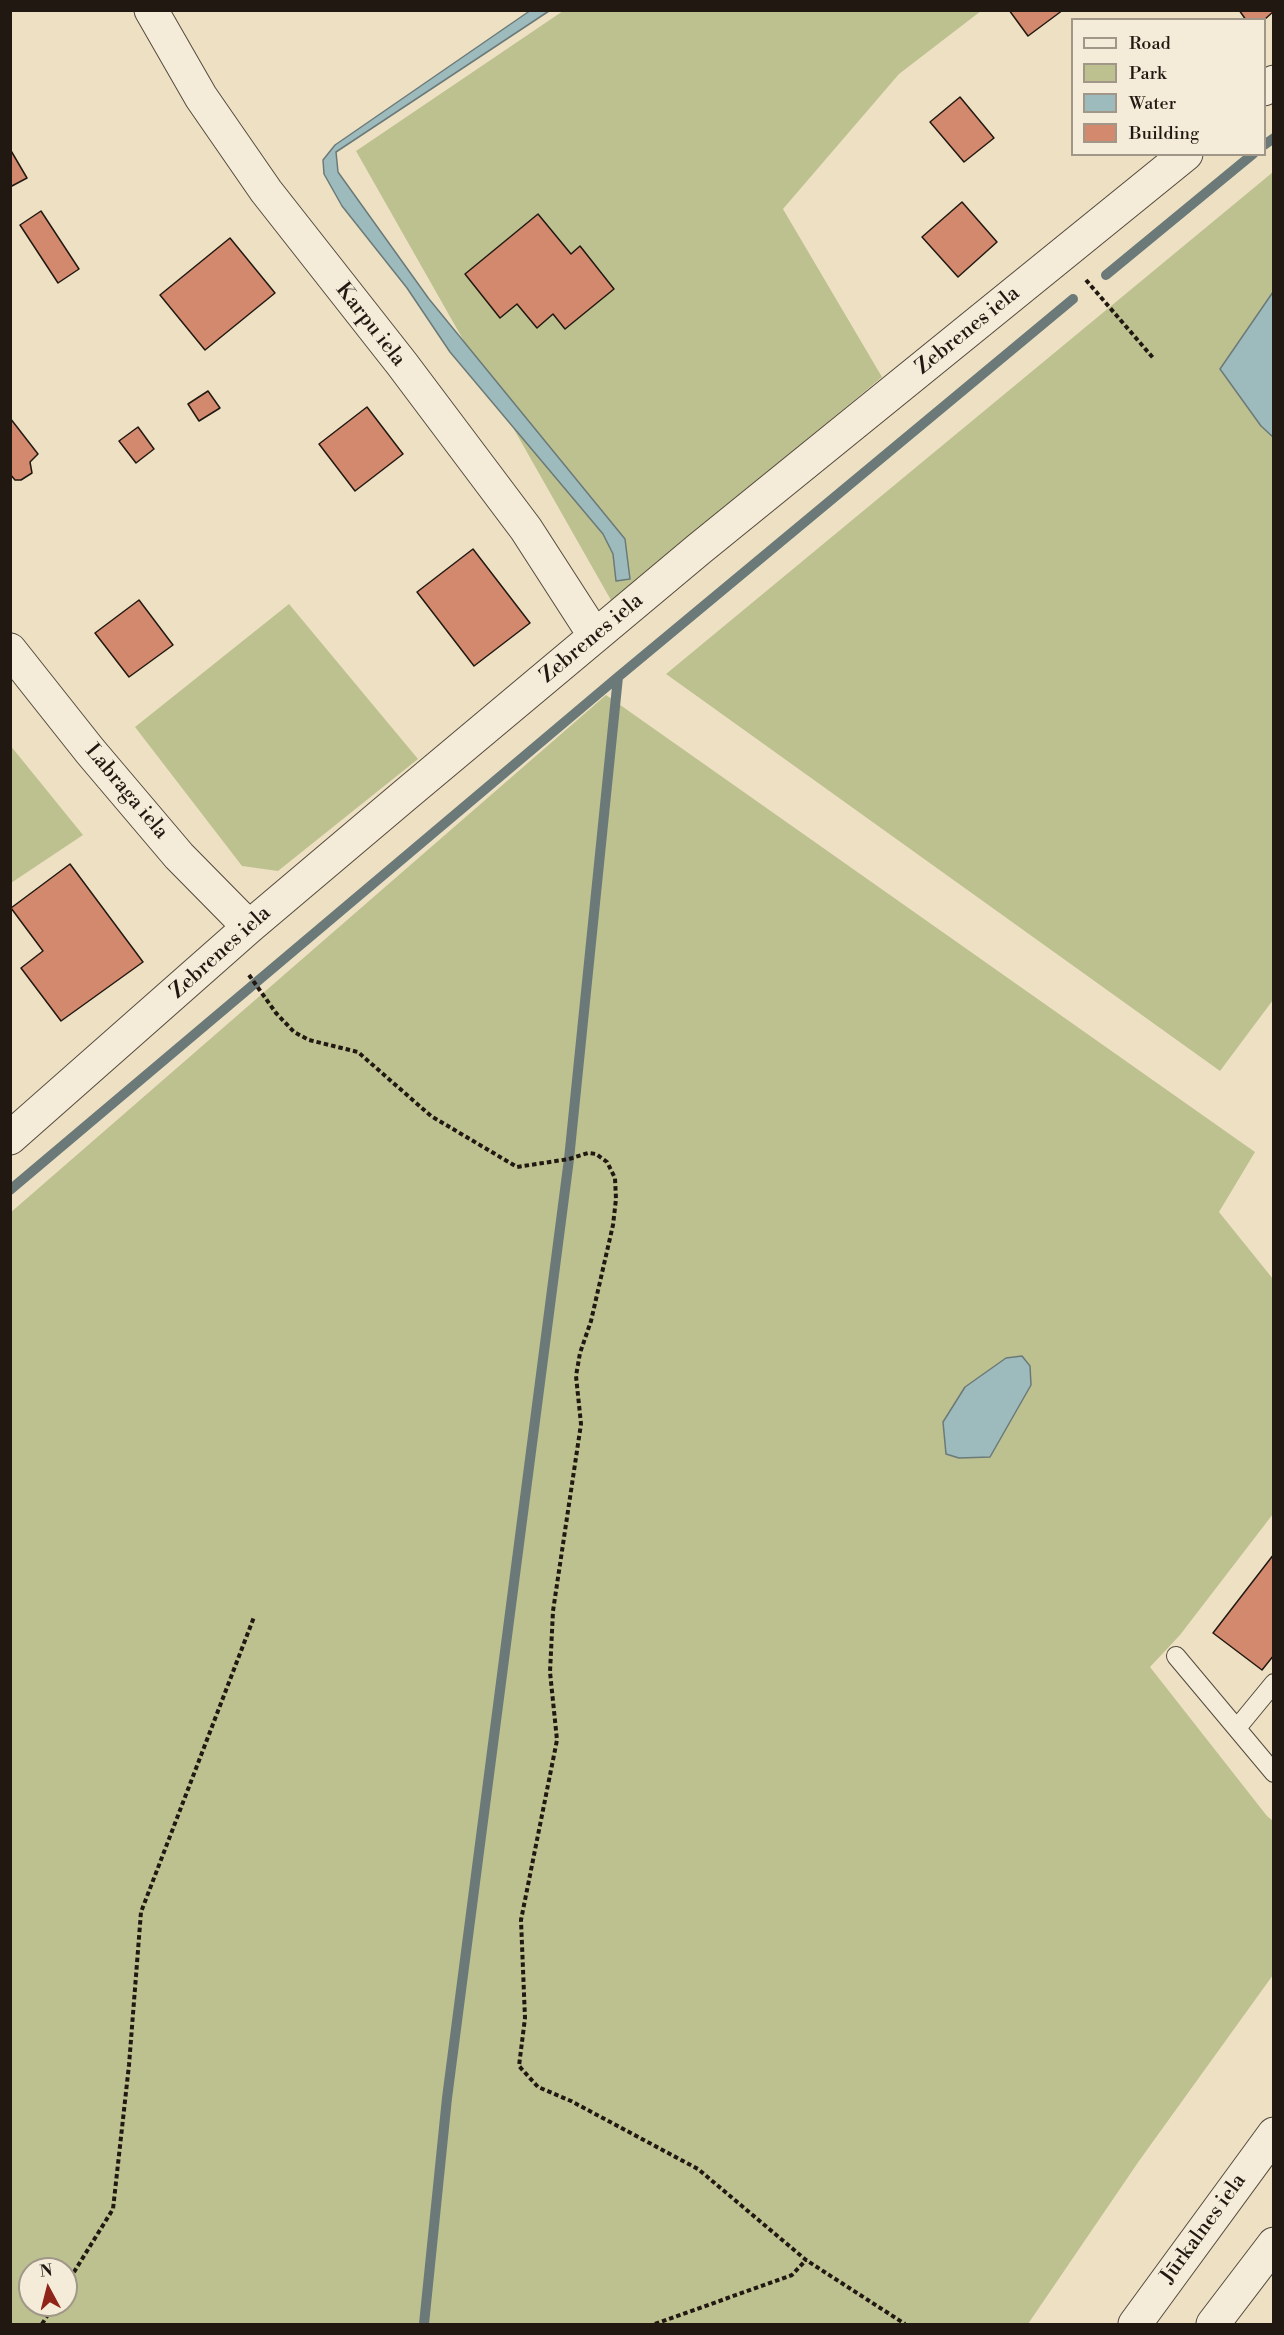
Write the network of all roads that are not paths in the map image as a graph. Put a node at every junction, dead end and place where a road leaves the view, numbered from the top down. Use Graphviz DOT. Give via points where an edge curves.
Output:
graph roads {
  1 [pos="151,10"];
  2 [pos="1184,156"];
  3 [pos="595,636"];
  4 [pos="10,650"];
  5 [pos="249,927"];
  6 [pos="10,1138"];
  7 [pos="1176,1656"];
  8 [pos="1274,1683"];
  9 [pos="1237,1728"];
  10 [pos="1274,1773"];
  11 [pos="1274,2134"];
  12 [pos="1274,2244"];
  13 [pos="1135,2325"];
  14 [pos="1213,2325"];
  1 -- 3 [label="street, Karpu iela" via="201,97 266,191 526,529"];
  2 -- 3 [label="street, Zebrenes iela"];
  3 -- 5 [label="street, Zebrenes iela"];
  4 -- 5 [label="street, Labraga iela" via="179,856"];
  5 -- 6 [label="street, Zebrenes iela"];
  7 -- 9 [label="lane"];
  8 -- 9 [label="lane"];
  9 -- 10 [label="lane"];
  11 -- 13 [label="street, Jūrkalnes iela"];
  12 -- 14 [label="street"];
}
